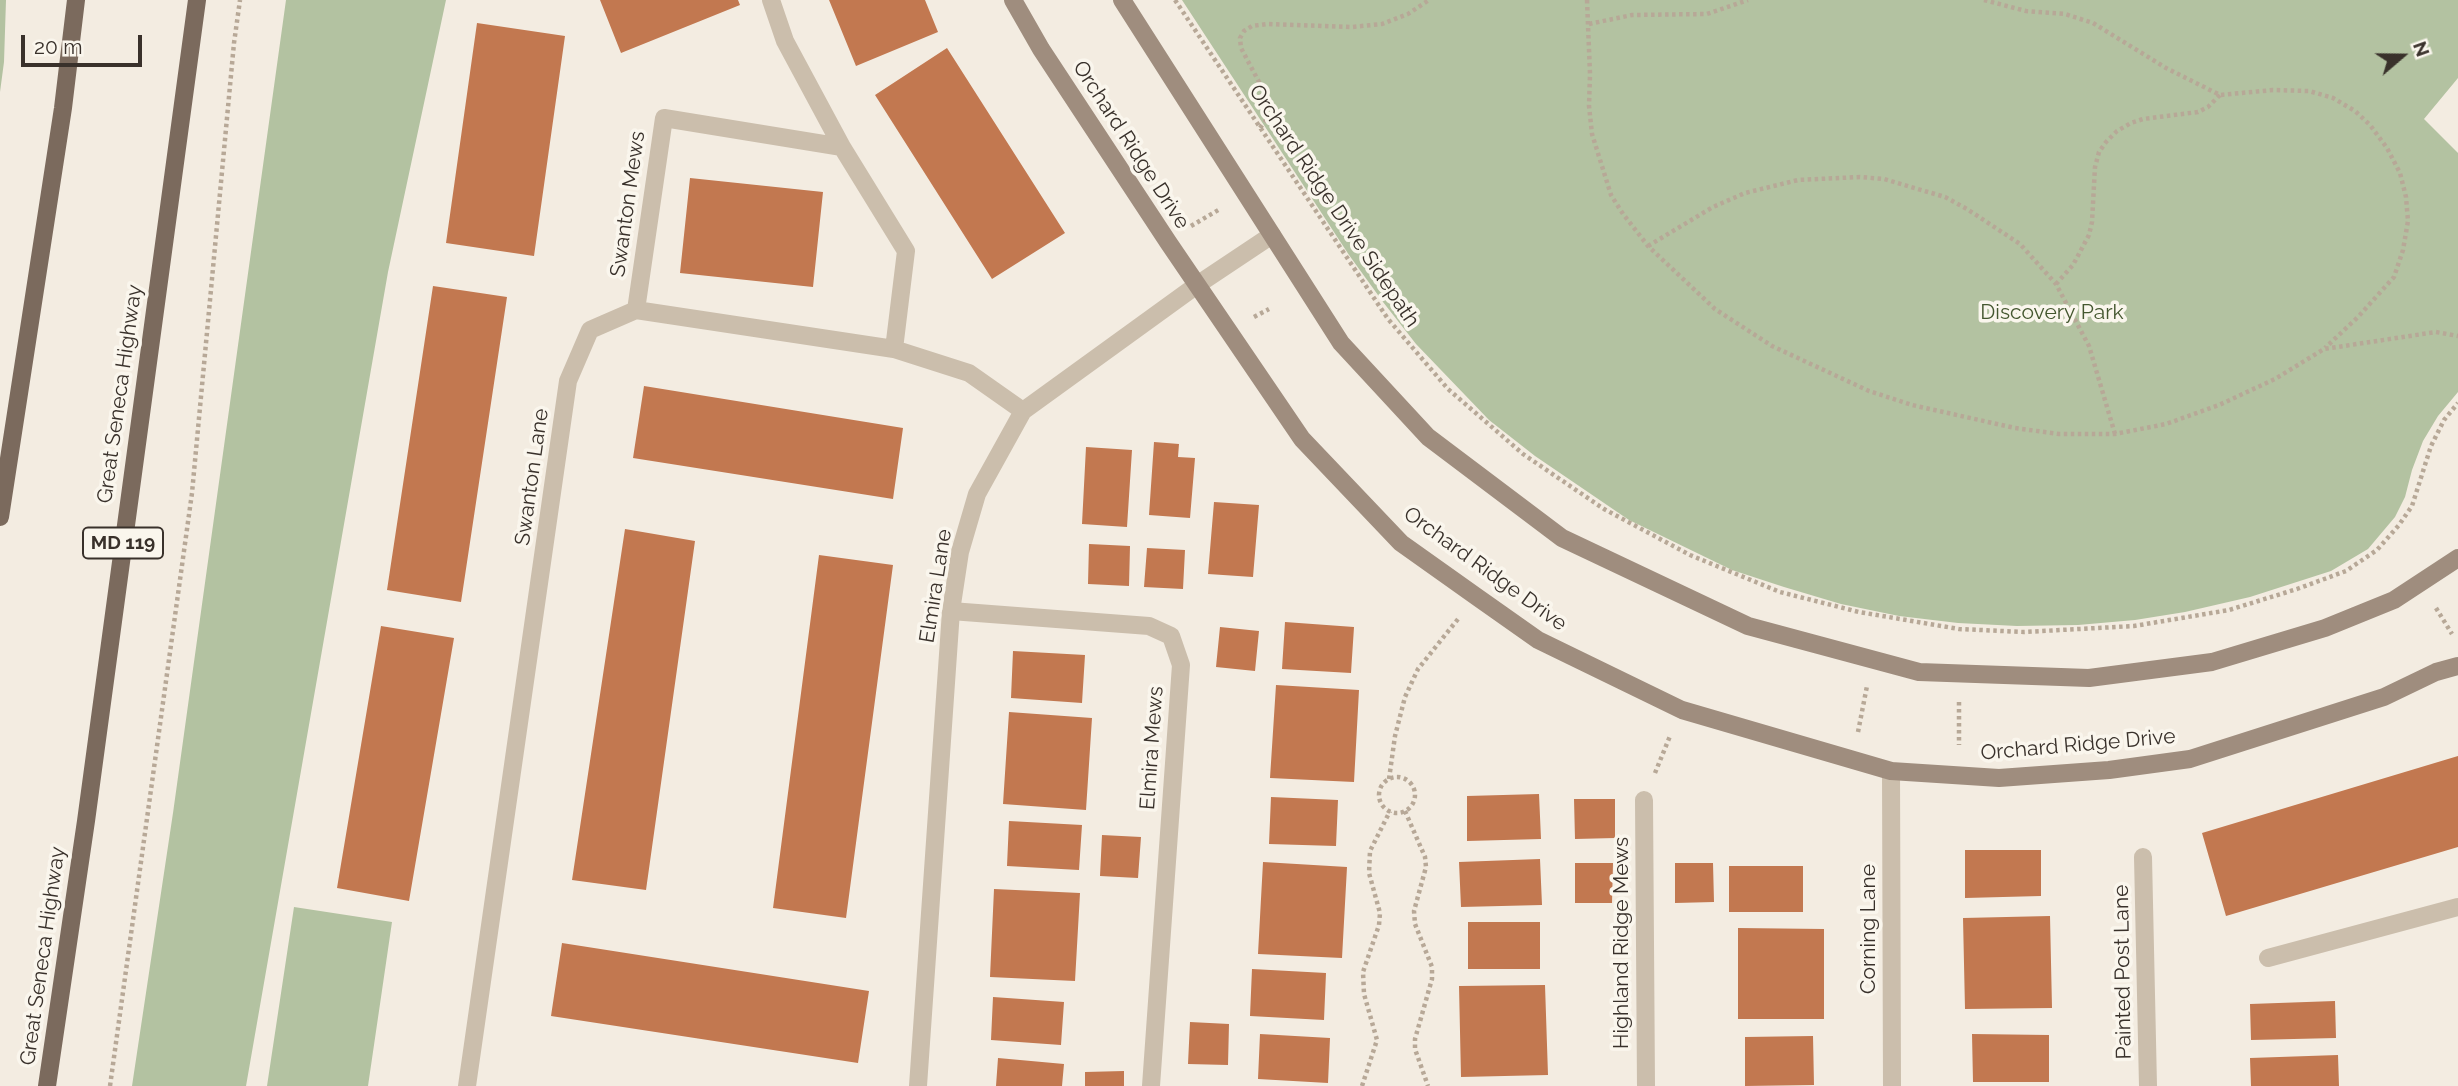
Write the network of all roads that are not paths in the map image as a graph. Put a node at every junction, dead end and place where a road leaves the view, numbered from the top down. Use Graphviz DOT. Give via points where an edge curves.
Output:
graph roads {
  1 [pos="76,0"];
  2 [pos="197,0"];
  3 [pos="771,0"];
  4 [pos="1013,0"];
  5 [pos="1122,0"];
  6 [pos="842,147"];
  7 [pos="1272,235"];
  8 [pos="1197,285"];
  9 [pos="636,310"];
  10 [pos="894,349"];
  11 [pos="1023,411"];
  12 [pos="0,517"];
  13 [pos="2458,558"];
  14 [pos="951,611"];
  15 [pos="2458,666"];
  16 [pos="1891,771"];
  17 [pos="1644,800"];
  18 [pos="2143,857"];
  19 [pos="2458,907"];
  20 [pos="2268,958"];
  21 [pos="47,1086"];
  22 [pos="467,1086"];
  23 [pos="918,1086"];
  24 [pos="1152,1086"];
  25 [pos="1646,1086"];
  26 [pos="1892,1086"];
  27 [pos="2148,1086"];
  1 -- 12 [label="main road"];
  2 -- 21 [label="main road, Great Seneca Highway / MD 119"];
  3 -- 6 [label="street" via="785,41"];
  4 -- 8 [label="street, Orchard Ridge Drive"];
  5 -- 7 [label="street"];
  6 -- 9 [label="street, Swanton Mews" via="664,118"];
  6 -- 10 [label="street" via="906,251"];
  7 -- 8 [label="street, Elmira Lane"];
  7 -- 13 [label="street" via="1341,343 1428,437 1562,538 1748,626 1919,672 2089,678 2212,662 2325,628 2394,600"];
  8 -- 11 [label="street, Elmira Lane"];
  8 -- 16 [label="street, Orchard Ridge Drive" via="1302,439 1401,543 1538,640 1682,710"];
  9 -- 10 [label="street"];
  9 -- 22 [label="street, Swanton Lane" via="590,330 568,381"];
  10 -- 11 [label="street" via="970,373"];
  11 -- 14 [label="street, Elmira Lane" via="977,494 960,552"];
  14 -- 23 [label="street, Elmira Lane"];
  14 -- 24 [label="street, Elmira Mews" via="1149,626 1171,636 1181,665"];
  15 -- 16 [label="street, Orchard Ridge Drive" via="2384,697 2190,759 1999,778"];
  16 -- 26 [label="street, Corning Lane"];
  17 -- 25 [label="street, Highland Ridge Mews"];
  18 -- 27 [label="street, Painted Post Lane"];
  19 -- 20 [label="street"];
}
